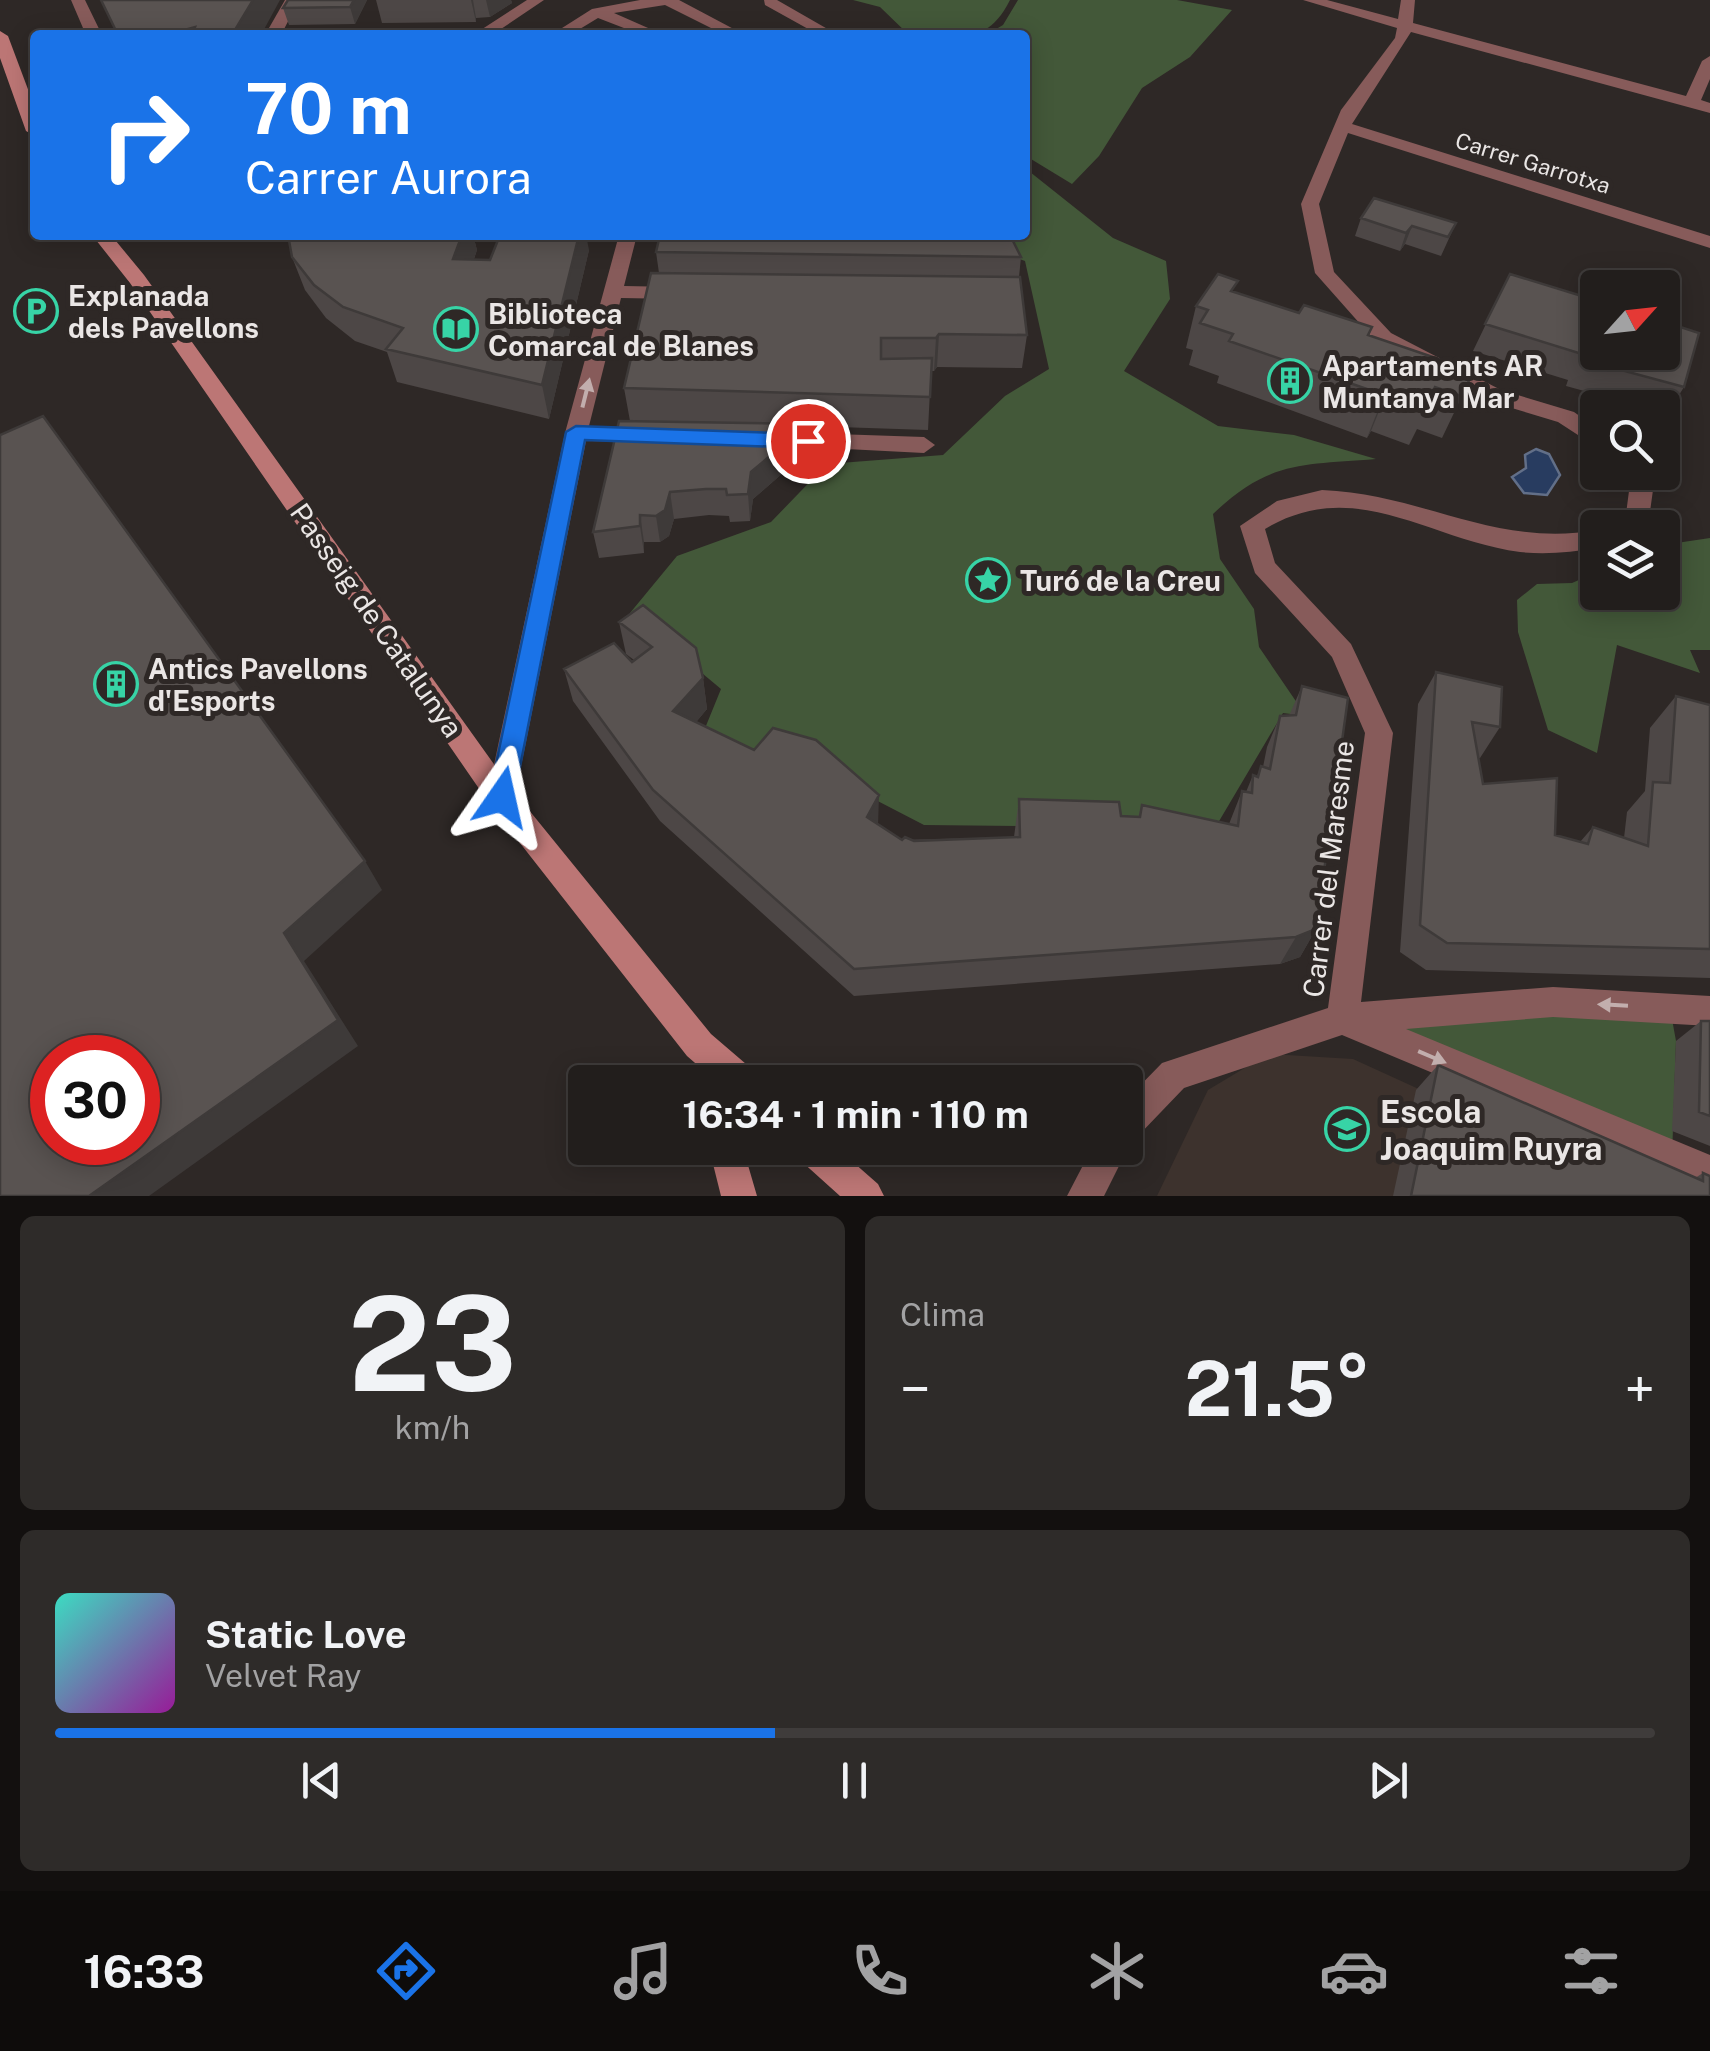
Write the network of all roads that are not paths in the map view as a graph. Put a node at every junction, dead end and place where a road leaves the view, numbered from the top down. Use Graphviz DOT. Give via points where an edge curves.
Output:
graph roads {
  1 [pos="78,0"];
  2 [pos="292,0"];
  3 [pos="666,0"];
  4 [pos="1310,0"];
  5 [pos="1408,0"];
  6 [pos="530,1"];
  7 [pos="770,2"];
  8 [pos="596,12"];
  9 [pos="1407,25"];
  10 [pos="92,30"];
  11 [pos="276,30"];
  12 [pos="488,30"];
  13 [pos="567,30"];
  14 [pos="643,30"];
  15 [pos="727,30"];
  16 [pos="821,30"];
  17 [pos="0,36"];
  18 [pos="1710,61"];
  19 [pos="1691,103"];
  20 [pos="1710,108"];
  21 [pos="30,117"];
  22 [pos="1342,126"];
  23 [pos="105,240"];
  24 [pos="627,240"];
  25 [pos="1710,242"];
  26 [pos="612,292"];
  27 [pos="708,294"];
  28 [pos="1580,428"];
  29 [pos="576,432"];
  30 [pos="673,436"];
  31 [pos="750,439"];
  32 [pos="924,445"];
  33 [pos="1580,545"];
  34 [pos="502,797"];
  35 [pos="1710,1011"];
  36 [pos="1342,1019"];
  37 [pos="699,1045"];
  38 [pos="704,1065"];
  39 [pos="722,1065"];
  40 [pos="1143,1107"];
  41 [pos="731,1165"];
  42 [pos="831,1165"];
  43 [pos="1101,1165"];
  44 [pos="1710,1172"];
  45 [pos="739,1196"];
  46 [pos="866,1196"];
  47 [pos="1084,1196"];
  1 -- 10 [label="street"];
  2 -- 11 [label="street"];
  3 -- 8 [label="street"];
  3 -- 15 [label="street"];
  4 -- 9 [label="street"];
  5 -- 9 [label="street"];
  6 -- 12 [label="street"];
  7 -- 16 [label="street"];
  8 -- 13 [label="street"];
  8 -- 14 [label="street"];
  9 -- 19 [label="street"];
  9 -- 22 [label="street"];
  17 -- 21 [label="street"];
  18 -- 19 [label="street"];
  19 -- 20 [label="street"];
  22 -- 25 [label="street, Carrer Garrotxa"];
  22 -- 28 [label="street" via="1310,204 1325,273 1384,338 1493,395"];
  23 -- 34 [label="street, Passeig de Catalunya"];
  24 -- 26 [label="street"];
  26 -- 27 [label="street"];
  29 -- 26 [label="street, one-way"];
  29 -- 30 [label="street"];
  29 -- 34 [label="street"];
  31 -- 32 [label="street"];
  33 -- 36 [label="street, Carrer del Maresme" via="1509,545 1429,517 1332,498 1287,506 1252,526 1264,568 1342,651 1379,733"];
  34 -- 37 [label="street, Passeig de Catalunya"];
  35 -- 36 [label="street, one-way" via="1553,1002"];
  36 -- 40 [label="street" via="1174,1075"];
  36 -- 44 [label="street, one-way"];
  37 -- 38 [label="street, Passeig de Catalunya"];
  37 -- 39 [label="street, Passeig de Catalunya"];
  41 -- 45 [label="street"];
  42 -- 46 [label="street"];
  43 -- 47 [label="street"];
}
